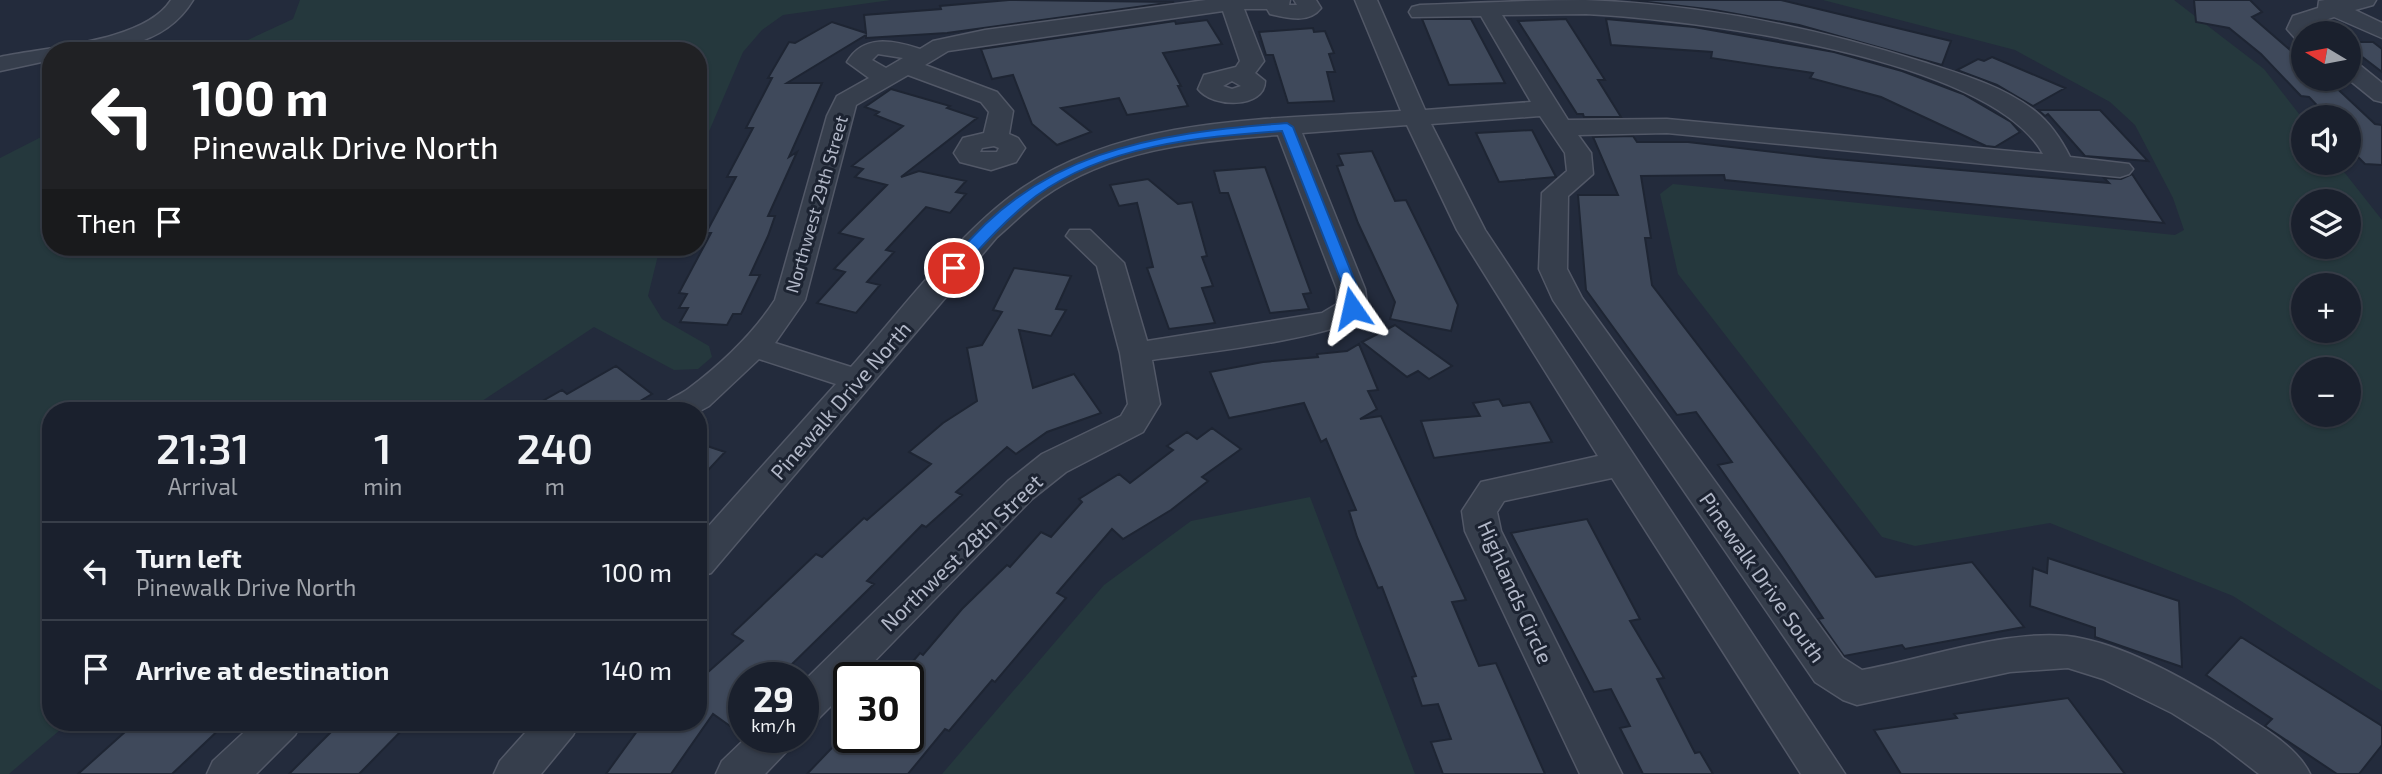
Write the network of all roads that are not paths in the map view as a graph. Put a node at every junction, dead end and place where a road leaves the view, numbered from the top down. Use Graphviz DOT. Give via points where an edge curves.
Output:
graph roads {
  1 [pos="182,0"];
  2 [pos="1306,0"];
  3 [pos="1366,0"];
  4 [pos="2313,0"];
  5 [pos="1278,1"];
  6 [pos="1231,3"];
  7 [pos="2351,3"];
  8 [pos="1488,9"];
  9 [pos="1420,12"];
  10 [pos="2382,16"];
  11 [pos="2301,21"];
  12 [pos="2382,31"];
  13 [pos="105,42"];
  14 [pos="42,55"];
  15 [pos="0,64"];
  16 [pos="903,66"];
  17 [pos="1242,75"];
  18 [pos="2361,78"];
  19 [pos="2382,95"];
  20 [pos="1413,110"];
  21 [pos="1548,110"];
  22 [pos="1287,127"];
  23 [pos="996,138"];
  24 [pos="2061,163"];
  25 [pos="2120,169"];
  26 [pos="1080,236"];
  27 [pos="762,339"];
  28 [pos="1135,353"];
  29 [pos="865,371"];
  30 [pos="691,402"];
  31 [pos="1620,464"];
  32 [pos="707,553"];
  33 [pos="819,692"];
  34 [pos="273,731"];
  35 [pos="552,731"];
  36 [pos="758,753"];
  37 [pos="228,774"];
  38 [pos="515,774"];
  39 [pos="737,774"];
  40 [pos="1601,774"];
  41 [pos="1824,774"];
  42 [pos="2289,774"];
  1 -- 13 [label="street" via="168,18 150,29"];
  2 -- 5 [label="street, Northwest 29th Street" via="1310,8 1296,13 1283,11"];
  3 -- 20 [label="street"];
  4 -- 7 [label="street"];
  5 -- 6 [label="street, Northwest 29th Street"];
  6 -- 16 [label="street, Northwest 29th Street" via="985,37 942,46"];
  6 -- 17 [label="street" via="1252,61"];
  7 -- 10 [label="street"];
  7 -- 11 [label="street"];
  7 -- 12 [label="street"];
  8 -- 9 [label="street"];
  8 -- 21 [label="street, Pinewalk Drive South"];
  8 -- 24 [label="street" via="1538,6 1643,11 1824,39 1988,94 2037,126"];
  14 -- 15 [label="street"];
  16 -- 23 [label="street" via="989,97 1001,111"];
  16 -- 27 [label="street, Northwest 29th Street" via="846,101 790,300"];
  18 -- 19 [label="street"];
  20 -- 21 [label="street"];
  20 -- 22 [label="street, Pinewalk Drive North"];
  20 -- 31 [label="street" via="1471,230"];
  21 -- 24 [label="street" via="1667,126"];
  21 -- 42 [label="street, Pinewalk Drive South" via="1578,153 1580,174 1555,192 1553,269 1568,300 1829,670 1857,688 2032,653 2066,652 2152,682 2208,713"];
  22 -- 28 [label="street" via="1351,289 1352,308 1330,321"];
  22 -- 29 [label="street, Pinewalk Drive North" via="1176,138 1138,146 1066,173 1032,193 987,231"];
  24 -- 25 [label="street"];
  26 -- 28 [label="street, Northwest 28th Street" via="1110,264"];
  27 -- 29 [label="street"];
  27 -- 30 [label="street, Northwest 29th Street"];
  28 -- 33 [label="street, Northwest 28th Street" via="1144,404 1132,424 1054,463 1020,490"];
  29 -- 32 [label="street, Pinewalk Drive North"];
  31 -- 40 [label="street, Highlands Circle" via="1493,491 1479,511 1483,531"];
  31 -- 41 [label="street"];
  34 -- 37 [label="street"];
  35 -- 38 [label="street"];
  36 -- 39 [label="street"];
}
